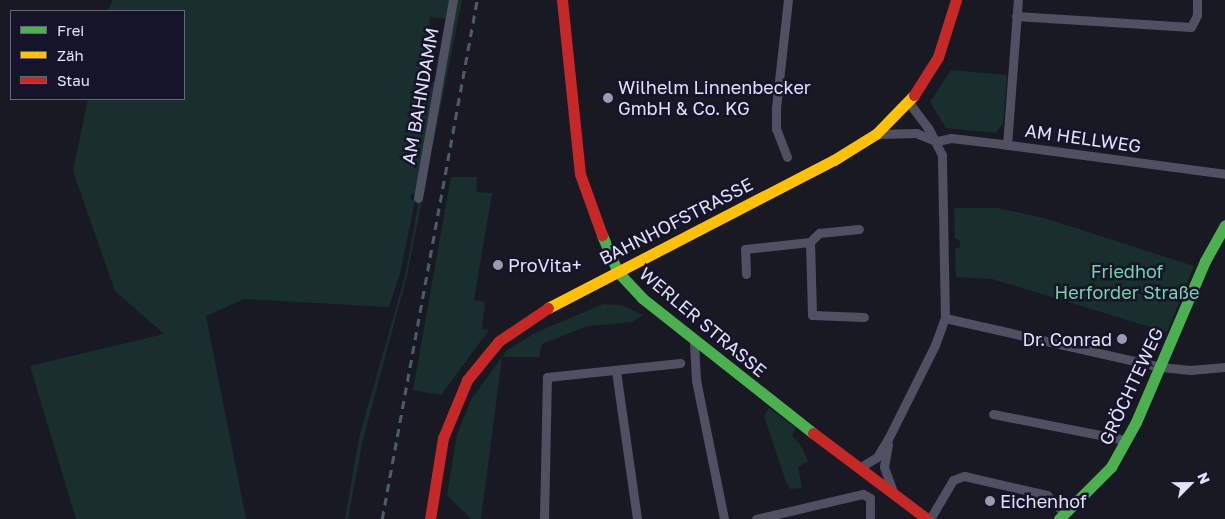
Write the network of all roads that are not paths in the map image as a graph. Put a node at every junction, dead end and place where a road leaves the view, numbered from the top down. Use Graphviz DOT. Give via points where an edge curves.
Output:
graph roads {
  1 [pos="453,0"];
  2 [pos="562,0"];
  3 [pos="788,0"];
  4 [pos="956,0"];
  5 [pos="1018,0"];
  6 [pos="1197,0"];
  7 [pos="1016,16"];
  8 [pos="909,103"];
  9 [pos="876,134"];
  10 [pos="937,142"];
  11 [pos="1007,145"];
  12 [pos="787,157"];
  13 [pos="1225,174"];
  14 [pos="418,198"];
  15 [pos="1225,225"];
  16 [pos="859,229"];
  17 [pos="810,242"];
  18 [pos="617,271"];
  19 [pos="746,274"];
  20 [pos="864,316"];
  21 [pos="945,318"];
  22 [pos="694,342"];
  23 [pos="680,363"];
  24 [pos="1161,367"];
  25 [pos="1225,367"];
  26 [pos="616,371"];
  27 [pos="993,414"];
  28 [pos="888,439"];
  29 [pos="1125,440"];
  30 [pos="859,468"];
  31 [pos="894,494"];
  32 [pos="433,516"];
  33 [pos="1062,516"];
  34 [pos="544,519"];
  35 [pos="637,519"];
  36 [pos="724,519"];
  37 [pos="756,519"];
  38 [pos="870,519"];
  39 [pos="928,519"];
  1 -- 14 [label="street, AM BAHNDAMM"];
  2 -- 18 [label="main road, WERLER STRASSE" via="580,174"];
  3 -- 12 [label="street" via="776,108 780,147"];
  4 -- 8 [label="main road, BAHNHOFSTRASSE" via="938,57"];
  5 -- 7 [label="street"];
  6 -- 7 [label="street" via="1197,16 1191,27"];
  7 -- 11 [label="street"];
  8 -- 9 [label="main road, BAHNHOFSTRASSE"];
  8 -- 10 [label="street"];
  9 -- 10 [label="street" via="916,132"];
  9 -- 18 [label="main road, BAHNHOFSTRASSE" via="834,160"];
  10 -- 11 [label="street, AM HELLWEG" via="951,138"];
  10 -- 21 [label="street" via="943,173"];
  11 -- 13 [label="street, AM HELLWEG"];
  15 -- 24 [label="main road, GRÖCHTEWEG" via="1202,267"];
  16 -- 17 [label="street" via="819,233"];
  17 -- 19 [label="street" via="745,249"];
  17 -- 20 [label="street" via="812,315"];
  18 -- 22 [label="main road, WERLER STRASSE" via="642,298"];
  18 -- 32 [label="main road, BAHNHOFSTRASSE" via="541,310 499,342 467,380 452,409 443,438"];
  21 -- 24 [label="street"];
  21 -- 28 [label="street"];
  22 -- 30 [label="main road, WERLER STRASSE"];
  22 -- 36 [label="street" via="696,380"];
  23 -- 26 [label="street"];
  24 -- 25 [label="street" via="1190,370"];
  24 -- 29 [label="main road, GRÖCHTEWEG"];
  26 -- 34 [label="street" via="546,377"];
  26 -- 35 [label="street"];
  27 -- 29 [label="street"];
  28 -- 30 [label="street" via="877,457"];
  28 -- 31 [label="street" via="884,467"];
  29 -- 33 [label="main road, GRÖCHTEWEG" via="1111,468"];
  30 -- 31 [label="main road, WERLER STRASSE"];
  31 -- 39 [label="main road, WERLER STRASSE"];
  33 -- 39 [label="street" via="1048,494 964,476 953,480"];
  37 -- 38 [label="street" via="863,494 871,503"];
}
